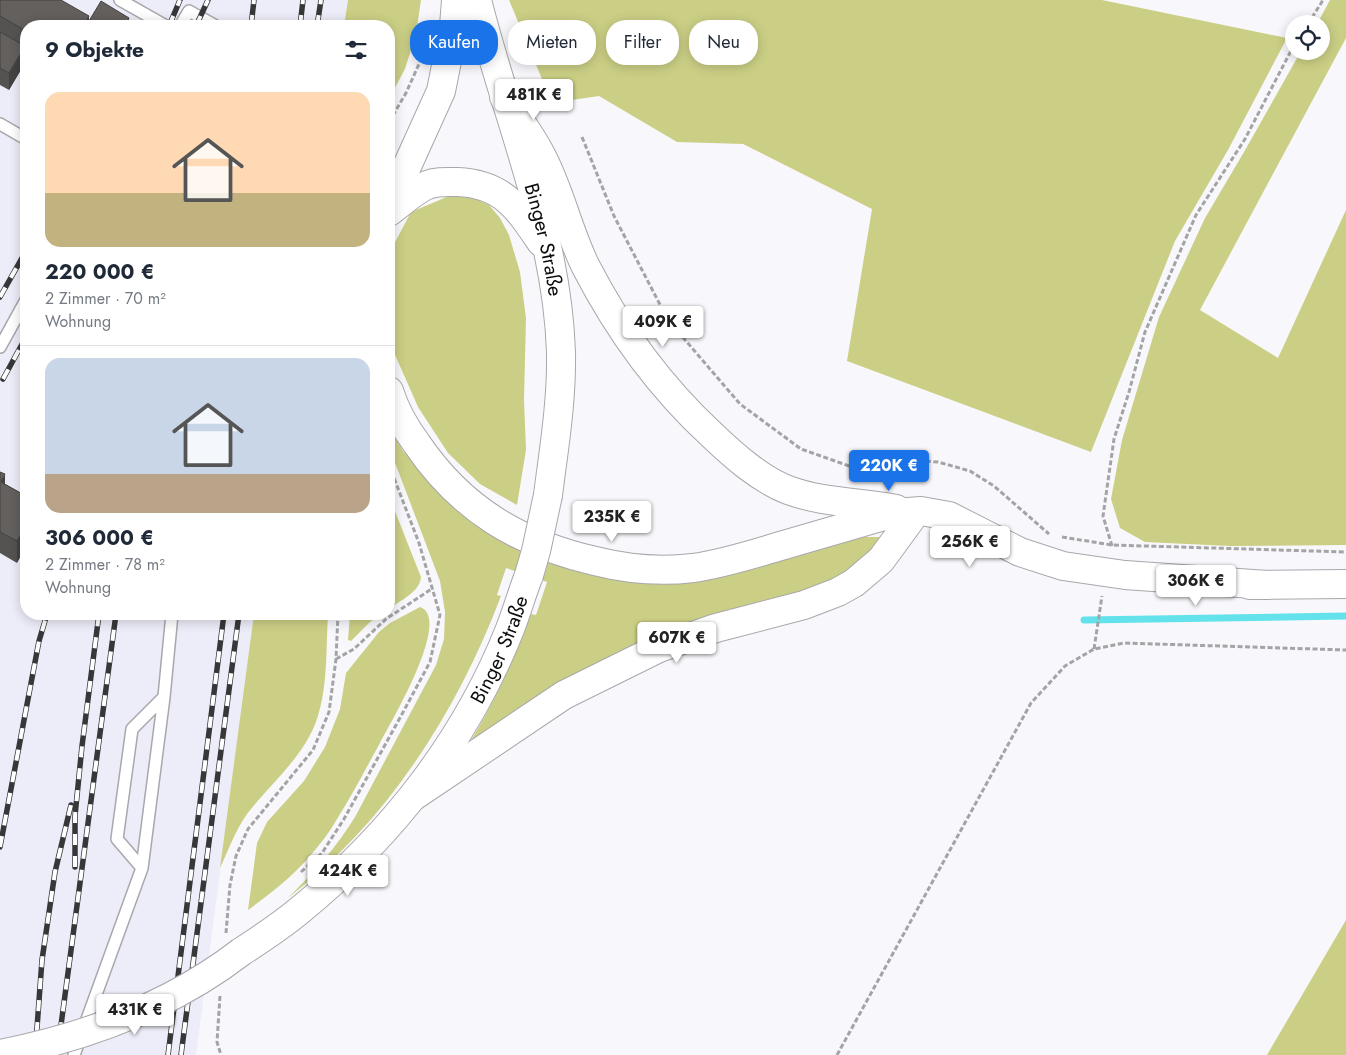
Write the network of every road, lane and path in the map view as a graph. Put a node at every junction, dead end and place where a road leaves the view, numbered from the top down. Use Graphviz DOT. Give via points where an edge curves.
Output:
graph roads {
  1 [pos="120,0"];
  2 [pos="456,0"];
  3 [pos="477,0"];
  4 [pos="1323,0"];
  5 [pos="1314,15"];
  6 [pos="155,20"];
  7 [pos="184,20"];
  8 [pos="205,20"];
  9 [pos="1286,60"];
  10 [pos="418,65"];
  11 [pos="504,98"];
  12 [pos="395,112"];
  13 [pos="0,124"];
  14 [pos="20,136"];
  15 [pos="582,137"];
  16 [pos="395,193"];
  17 [pos="395,208"];
  18 [pos="548,251"];
  19 [pos="20,311"];
  20 [pos="0,347"];
  21 [pos="395,407"];
  22 [pos="395,481"];
  23 [pos="909,515"];
  24 [pos="1052,535"];
  25 [pos="1060,537"];
  26 [pos="1112,545"];
  27 [pos="1346,552"];
  28 [pos="1346,584"];
  29 [pos="433,588"];
  30 [pos="395,613"];
  31 [pos="171,620"];
  32 [pos="338,620"];
  33 [pos="385,620"];
  34 [pos="1346,650"];
  35 [pos="336,659"];
  36 [pos="164,697"];
  37 [pos="414,796"];
  38 [pos="142,868"];
  39 [pos="301,873"];
  40 [pos="233,943"];
  41 [pos="221,993"];
  42 [pos="0,1054"];
  43 [pos="74,1055"];
  44 [pos="221,1055"];
  45 [pos="837,1055"];
  1 -- 6 [label="lane"];
  2 -- 16 [label="main road" via="441,91"];
  3 -- 11 [label="main road, Binger Straße"];
  4 -- 5 [label="path"];
  7 -- 8 [label="lane" via="189,11"];
  9 -- 26 [label="path" via="1245,139 1196,215 1146,332 1114,439 1104,516"];
  10 -- 12 [label="path"];
  11 -- 18 [label="main road, Binger Straße" via="538,205"];
  11 -- 23 [label="main road" via="541,154 585,265 603,298 670,394 692,418 736,457 786,489 812,498 874,505"];
  13 -- 14 [label="lane"];
  15 -- 24 [label="path" via="614,216 668,320 740,404 801,449 855,468 912,460 938,462 970,471 994,486"];
  17 -- 18 [label="main road" via="426,186 440,182 474,183 488,187 515,206"];
  18 -- 37 [label="main road, Binger Straße, bridge" via="561,353 557,430 536,551 510,628 477,700 437,766"];
  19 -- 20 [label="lane"];
  21 -- 23 [label="main road" via="444,480 488,517 538,545 610,565 665,570 692,568 734,560 880,517"];
  22 -- 29 [label="path"];
  23 -- 28 [label="main road" via="935,512 949,516 1020,552 1063,566 1135,576 1267,584"];
  23 -- 37 [label="main road" via="880,560 854,583 804,605 716,628 659,648 564,695"];
  25 -- 26 [label="path"];
  26 -- 27 [label="path"];
  29 -- 30 [label="path"];
  29 -- 39 [label="path" via="440,615 430,662 344,819 322,853"];
  31 -- 36 [label="lane"];
  32 -- 35 [label="path"];
  33 -- 35 [label="path" via="354,649"];
  34 -- 45 [label="path" via="1124,643 1094,649 1065,666 1031,703"];
  35 -- 40 [label="path" via="329,712 313,750 248,829 236,856 230,885"];
  36 -- 38 [label="lane"];
  36 -- 38 [label="lane" via="132,729 117,839"];
  37 -- 40 [label="main road, Binger Straße" via="360,857 298,912"];
  38 -- 43 [label="lane"];
  40 -- 42 [label="main road, Binger Straße, bridge" via="187,989 107,1025"];
  41 -- 44 [label="path" via="216,1042"];
}
